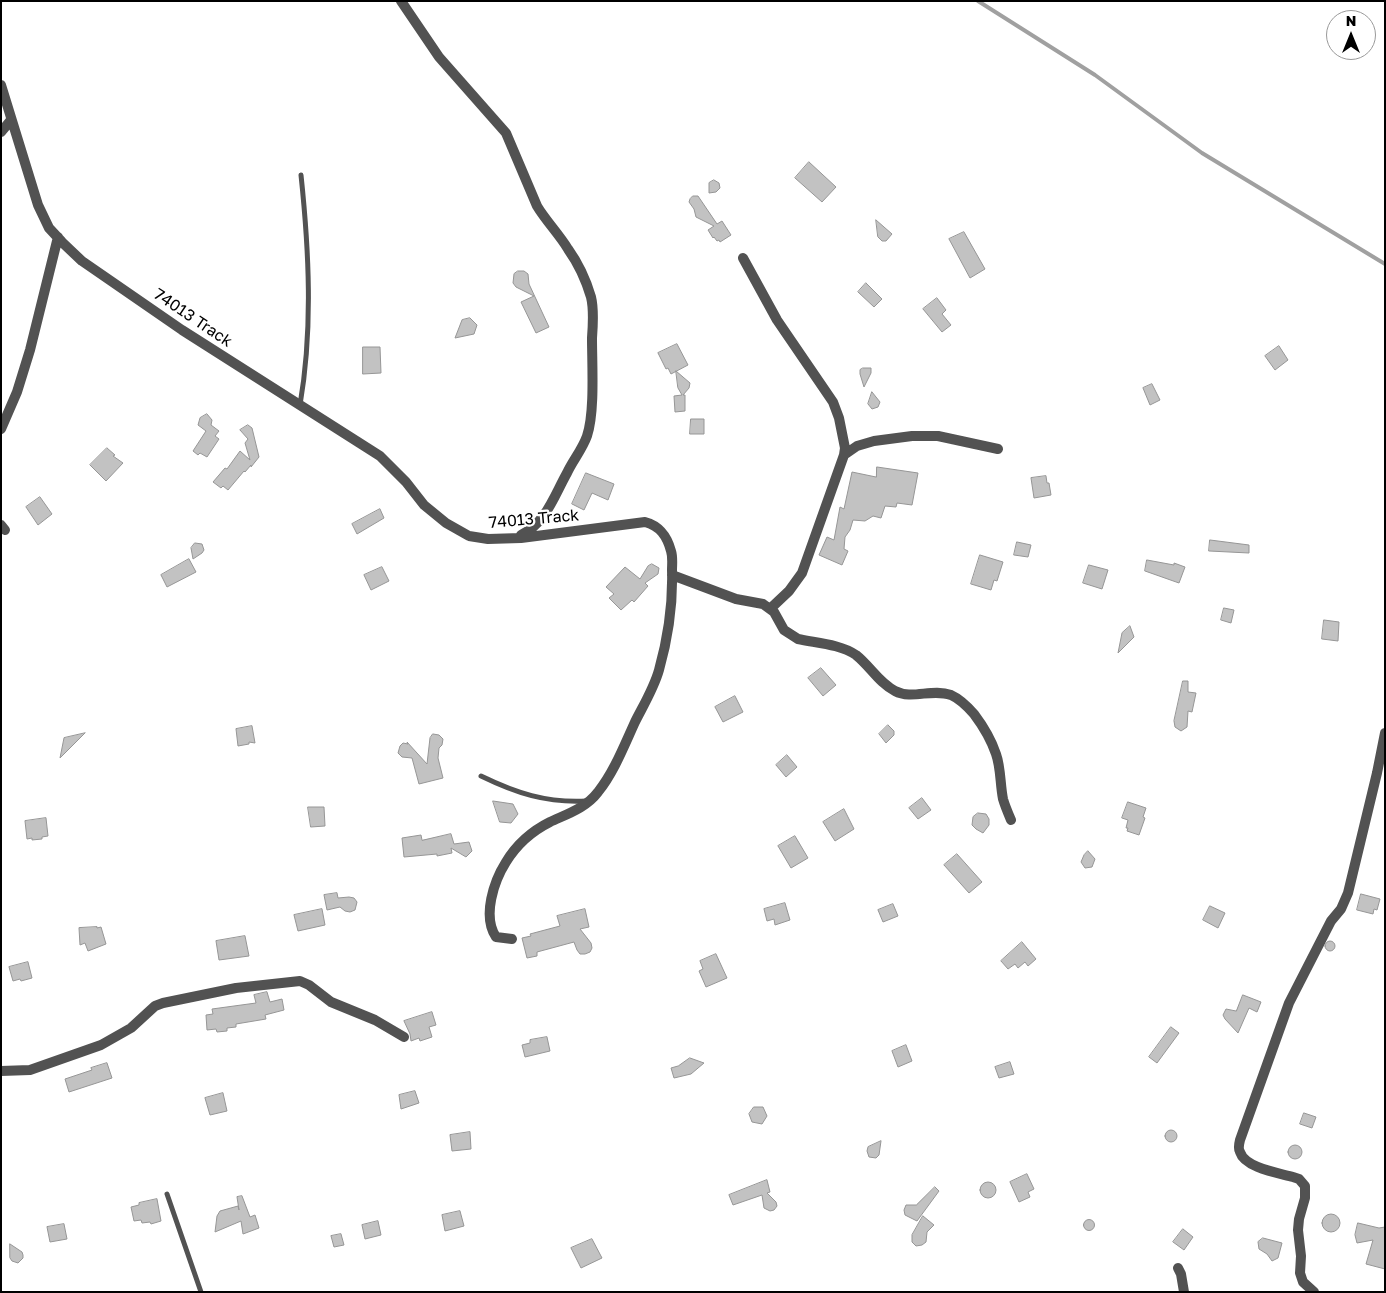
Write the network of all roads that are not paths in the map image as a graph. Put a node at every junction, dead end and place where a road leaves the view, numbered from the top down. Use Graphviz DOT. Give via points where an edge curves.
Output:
graph roads {
  1 [pos="400,1"];
  2 [pos="1,85"];
  3 [pos="11,120"];
  4 [pos="1,132"];
  5 [pos="301,175"];
  6 [pos="58,237"];
  7 [pos="743,258"];
  8 [pos="299,406"];
  9 [pos="1,429"];
  10 [pos="998,450"];
  11 [pos="844,455"];
  12 [pos="513,538"];
  13 [pos="672,575"];
  14 [pos="771,608"];
  15 [pos="1385,733"];
  16 [pos="481,776"];
  17 [pos="589,801"];
  18 [pos="1011,820"];
  19 [pos="512,938"];
  20 [pos="404,1037"];
  21 [pos="1,1070"];
  22 [pos="167,1194"];
  23 [pos="1178,1268"];
  24 [pos="201,1292"];
  25 [pos="1184,1292"];
  26 [pos="1314,1292"];
  1 -- 12 [label="street" via="439,57 506,133 537,206 568,248 583,274 592,299 592,395 587,436 540,521"];
  2 -- 3 [label="street, 74013 Track"];
  3 -- 4 [label="street"];
  3 -- 6 [label="street, 74013 Track" via="38,205 49,228"];
  5 -- 8 [label="lane" via="309,264 306,370"];
  6 -- 8 [label="street, 74013 Track" via="82,261"];
  6 -- 9 [label="street" via="30,350"];
  7 -- 11 [label="street" via="777,320 833,402 839,418"];
  8 -- 12 [label="street, 74013 Track" via="380,456 424,505 446,523 469,536"];
  10 -- 11 [label="street" via="938,436 912,436 874,441 857,446"];
  11 -- 14 [label="street" via="802,573 789,592"];
  12 -- 13 [label="street, 74013 Track" via="645,522 660,528 665,536 672,552"];
  13 -- 14 [label="street" via="720,594"];
  13 -- 17 [label="street, 74013 Track" via="672,601 658,672 615,764"];
  14 -- 18 [label="street" via="791,636 850,651 897,693 936,693 958,698 991,740"];
  15 -- 26 [label="street" via="1348,893 1289,1003 1240,1140 1240,1153 1245,1160 1254,1166 1299,1179 1305,1186 1298,1230 1300,1273 1302,1282"];
  16 -- 17 [label="lane" via="525,795 572,802"];
  17 -- 19 [label="street, 74013 Track" via="524,839 506,863 494,887 491,924 496,937"];
  20 -- 21 [label="street" via="375,1020 330,1002 305,983 292,982 236,988 163,1003 155,1006 131,1028 101,1045 30,1070"];
  22 -- 24 [label="lane"];
  23 -- 25 [label="street"];
}
